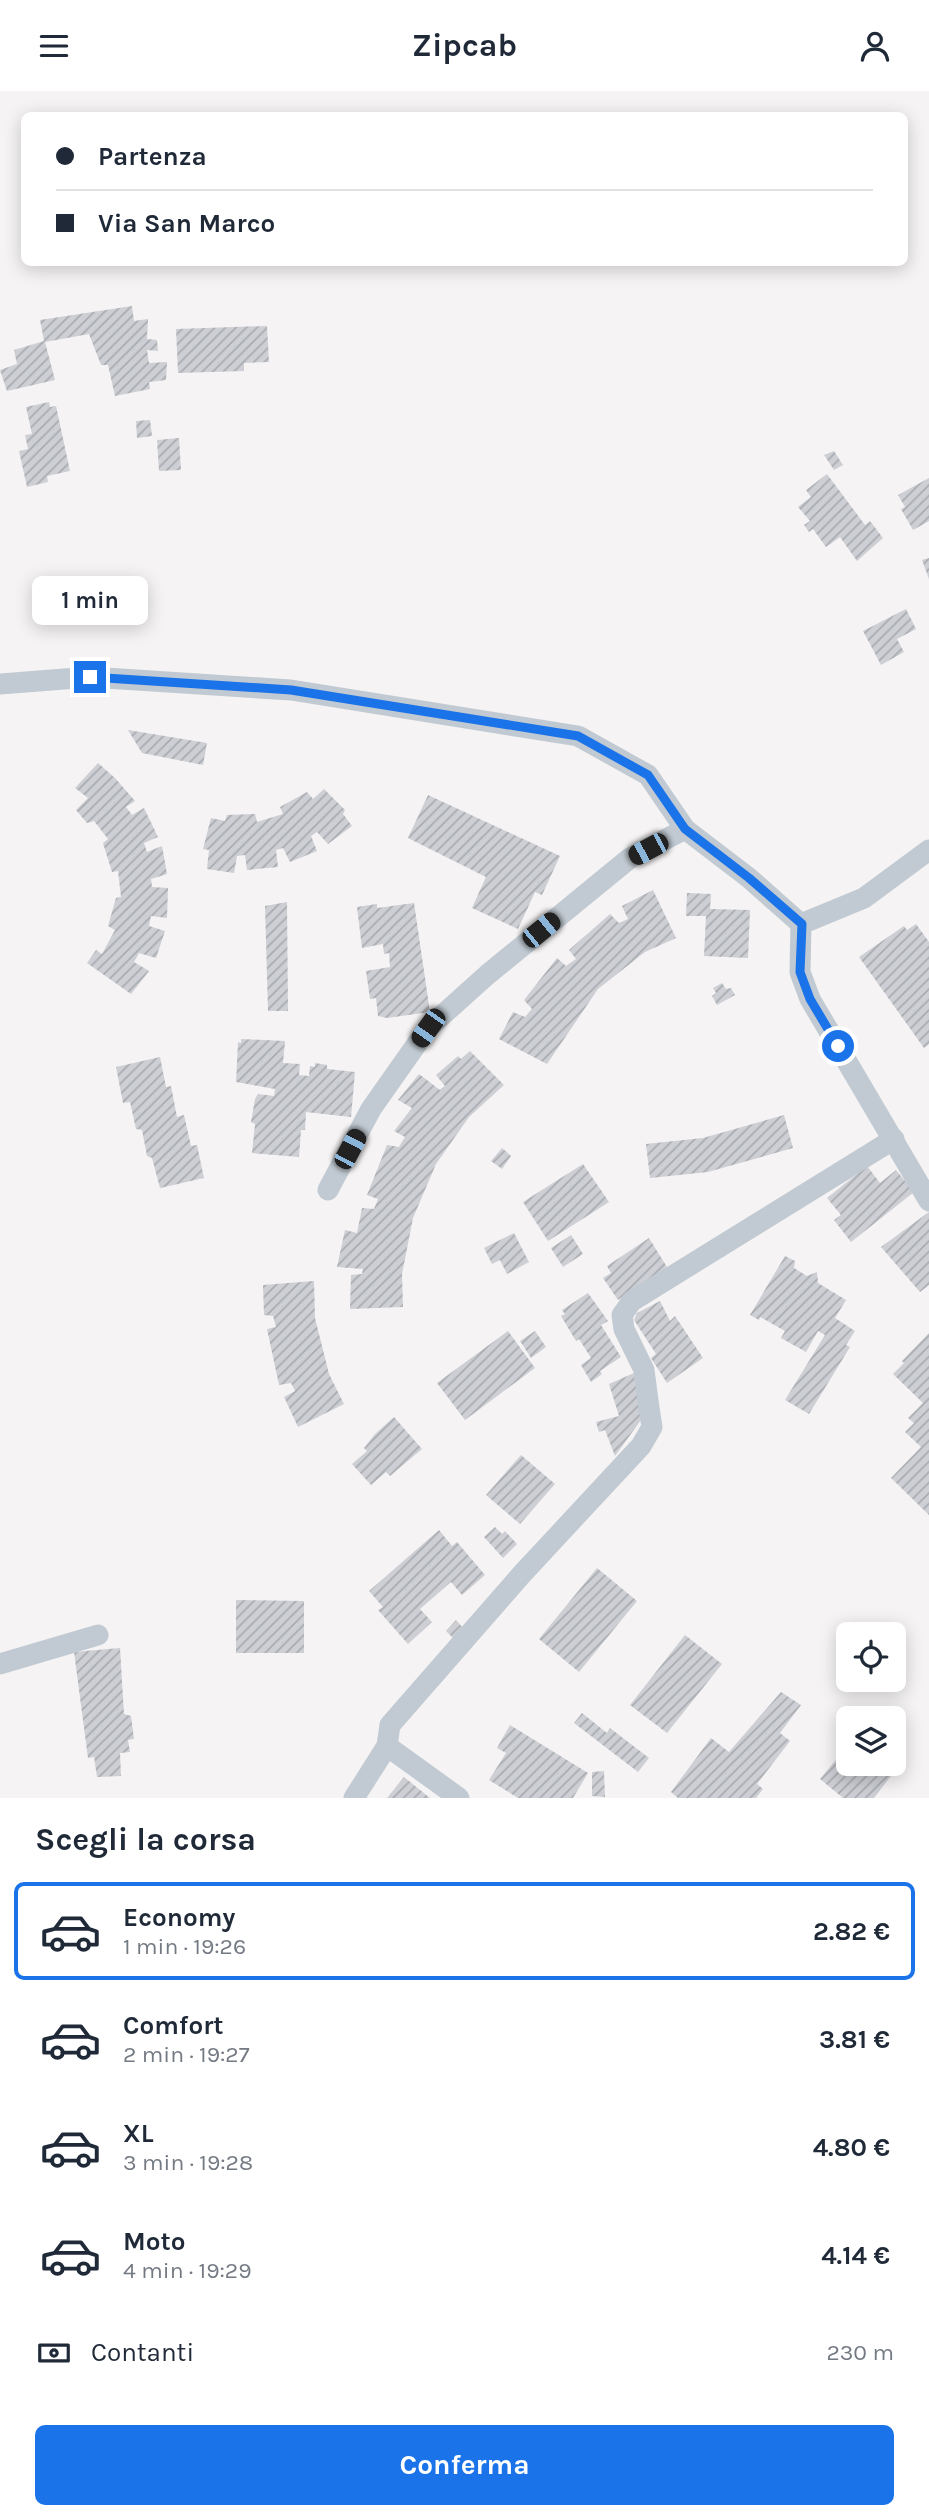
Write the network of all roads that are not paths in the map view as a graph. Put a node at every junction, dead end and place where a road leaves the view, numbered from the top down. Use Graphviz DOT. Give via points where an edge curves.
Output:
graph roads {
  1 [pos="0,684"];
  2 [pos="685,829"];
  3 [pos="929,850"];
  4 [pos="802,924"];
  5 [pos="894,1139"];
  6 [pos="328,1190"];
  7 [pos="929,1201"];
  8 [pos="98,1635"];
  9 [pos="0,1664"];
  10 [pos="387,1746"];
  11 [pos="354,1798"];
  12 [pos="459,1798"];
  1 -- 2 [label="street" via="90,677 291,690 578,736 648,775"];
  2 -- 4 [label="street"];
  2 -- 6 [label="street" via="630,859 428,1028 371,1109"];
  3 -- 4 [label="street" via="864,898"];
  4 -- 5 [label="street" via="800,972 810,999"];
  5 -- 7 [label="street"];
  5 -- 10 [label="street" via="632,1301 622,1315 624,1329 644,1370 652,1427 641,1446 390,1725"];
  8 -- 9 [label="street"];
  10 -- 11 [label="street"];
  10 -- 12 [label="street"];
}
